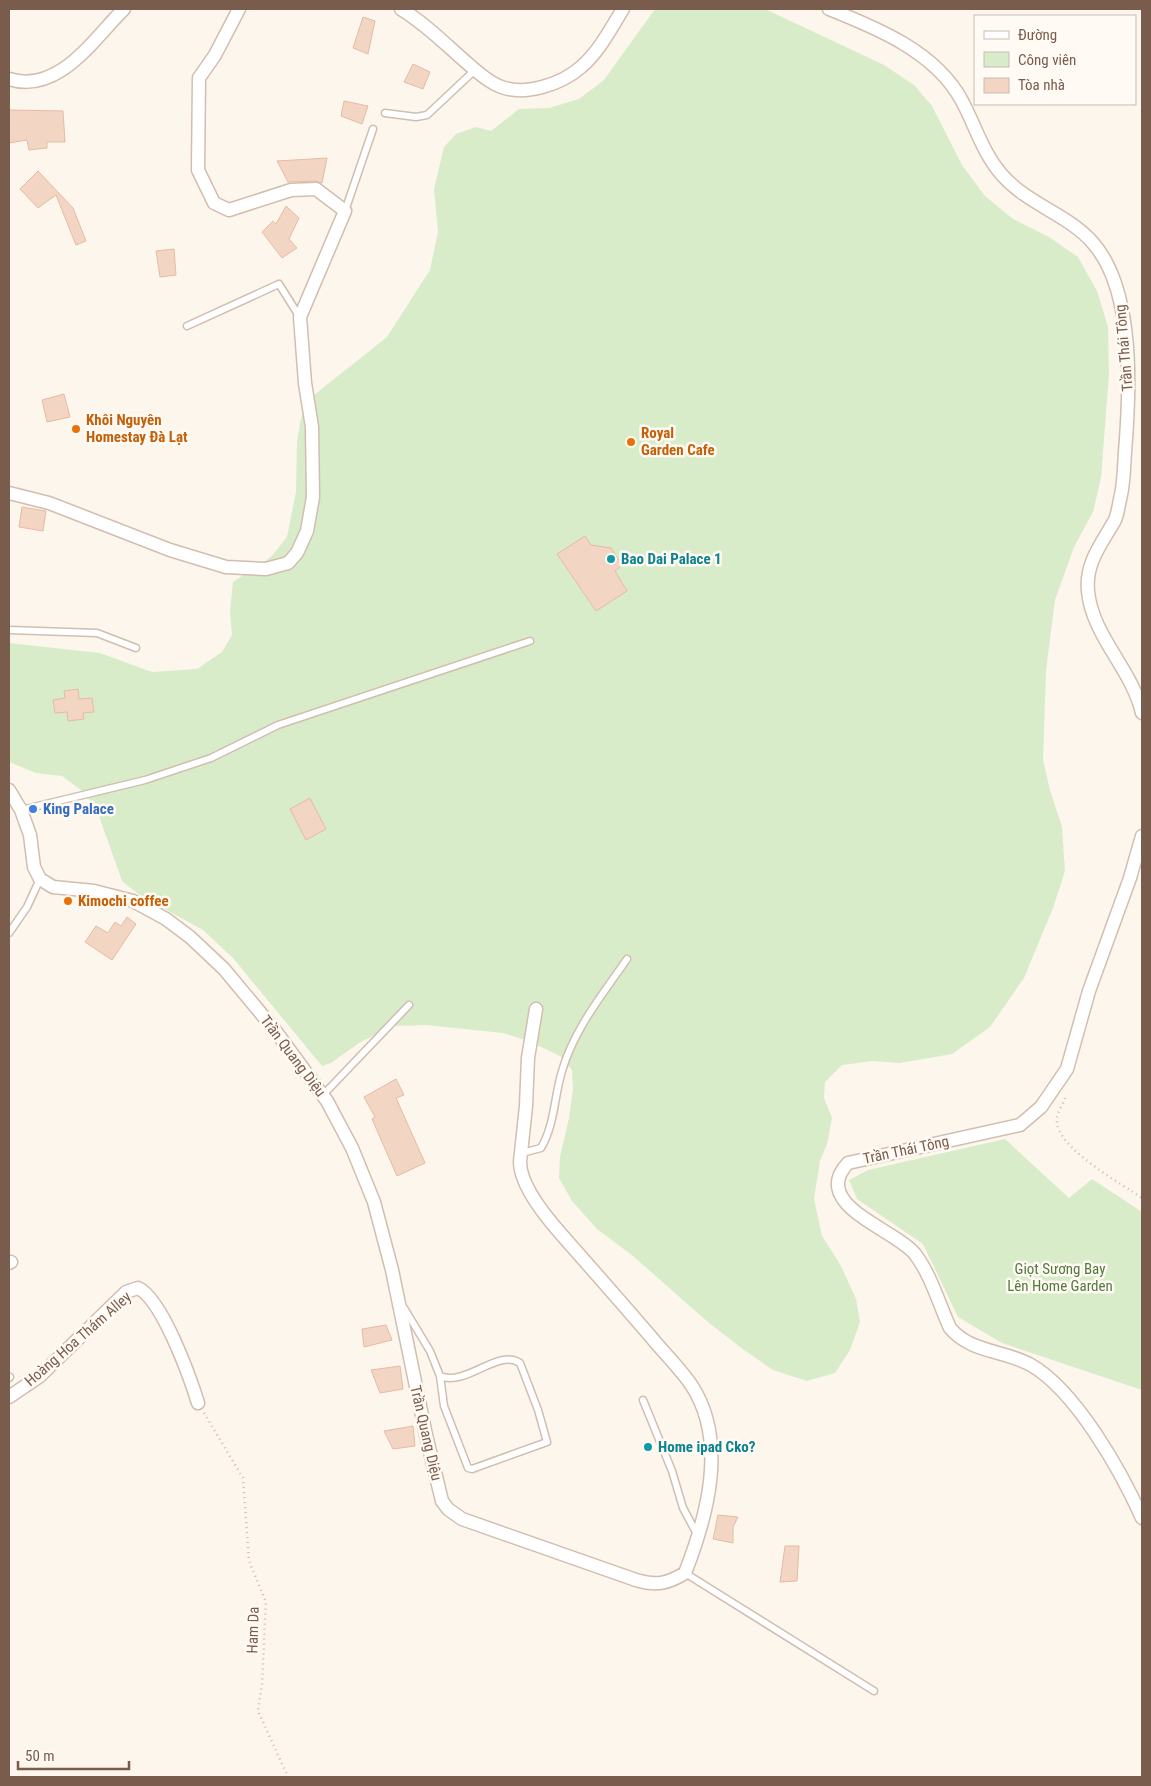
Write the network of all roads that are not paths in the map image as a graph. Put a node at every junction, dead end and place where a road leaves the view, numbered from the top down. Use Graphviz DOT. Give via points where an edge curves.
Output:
graph roads {
  1 [pos="124,9"];
  2 [pos="239,9"];
  3 [pos="401,9"];
  4 [pos="623,9"];
  5 [pos="829,9"];
  6 [pos="475,70"];
  7 [pos="9,79"];
  8 [pos="385,113"];
  9 [pos="374,129"];
  10 [pos="345,211"];
  11 [pos="300,318"];
  12 [pos="187,326"];
  13 [pos="9,493"];
  14 [pos="9,630"];
  15 [pos="530,641"];
  16 [pos="136,648"];
  17 [pos="1142,713"];
  18 [pos="9,790"];
  19 [pos="21,810"];
  20 [pos="1142,836"];
  21 [pos="40,878"];
  22 [pos="9,933"];
  23 [pos="627,959"];
  24 [pos="410,1004"];
  25 [pos="536,1009"];
  26 [pos="322,1095"];
  27 [pos="522,1153"];
  28 [pos="397,1298"];
  29 [pos="440,1376"];
  30 [pos="9,1397"];
  31 [pos="643,1400"];
  32 [pos="198,1403"];
  33 [pos="1142,1518"];
  34 [pos="698,1537"];
  35 [pos="685,1573"];
  36 [pos="874,1691"];
  1 -- 7 [label="street" via="76,61 47,77 28,81"];
  2 -- 10 [label="street" via="199,78 198,170 214,203 229,210 291,190 316,189"];
  3 -- 6 [label="street" via="436,32"];
  4 -- 6 [label="street" via="582,66 550,84 532,89 500,87"];
  5 -- 17 [label="street, Trần Thái Tông" via="897,40 934,66 961,100 975,134 1004,177 1093,242 1114,276 1124,325 1129,393 1122,490 1116,518 1096,550 1089,572 1088,590 1091,609 1130,681"];
  6 -- 8 [label="lane" via="427,115 416,117"];
  9 -- 10 [label="lane"];
  10 -- 11 [label="street"];
  11 -- 12 [label="lane" via="279,284"];
  11 -- 13 [label="street" via="312,427 312,497 304,539 288,563 266,569 226,567 170,550 50,503"];
  14 -- 16 [label="lane" via="97,633"];
  15 -- 19 [label="lane" via="278,725 192,765 86,796"];
  18 -- 19 [label="street"];
  19 -- 21 [label="street" via="30,835 34,866"];
  20 -- 33 [label="street, Trần Thái Tông" via="1089,991 1067,1069 1041,1108 1020,1125 848,1162 840,1171 839,1183 841,1196 848,1207 904,1243 914,1254 957,1336 968,1344 1031,1365 1058,1386 1120,1472"];
  21 -- 22 [label="lane" via="28,907"];
  21 -- 26 [label="street, Trần Quang Diệu" via="54,887 133,901 166,919 224,969 274,1029"];
  23 -- 27 [label="lane" via="582,1024 562,1070 546,1140 541,1148"];
  24 -- 26 [label="lane"];
  25 -- 27 [label="street" via="528,1058"];
  26 -- 28 [label="street, Trần Quang Diệu" via="352,1148 374,1202"];
  27 -- 34 [label="street" via="520,1170 545,1216 693,1386 707,1422 712,1474"];
  28 -- 29 [label="lane" via="430,1351"];
  28 -- 35 [label="street, Trần Quang Diệu" via="426,1435 442,1501 448,1510 462,1519 652,1585 669,1583"];
  29 -- 29 [label="lane" via="458,1378 495,1363 515,1360 522,1367 547,1442 472,1470 468,1468 444,1406"];
  30 -- 32 [label="street, Hoàng Hoa Thám Alley" via="40,1376 126,1292 138,1288 146,1293 161,1315 188,1371"];
  31 -- 34 [label="lane" via="672,1471 683,1508"];
  34 -- 35 [label="street"];
  35 -- 36 [label="lane"];
}
